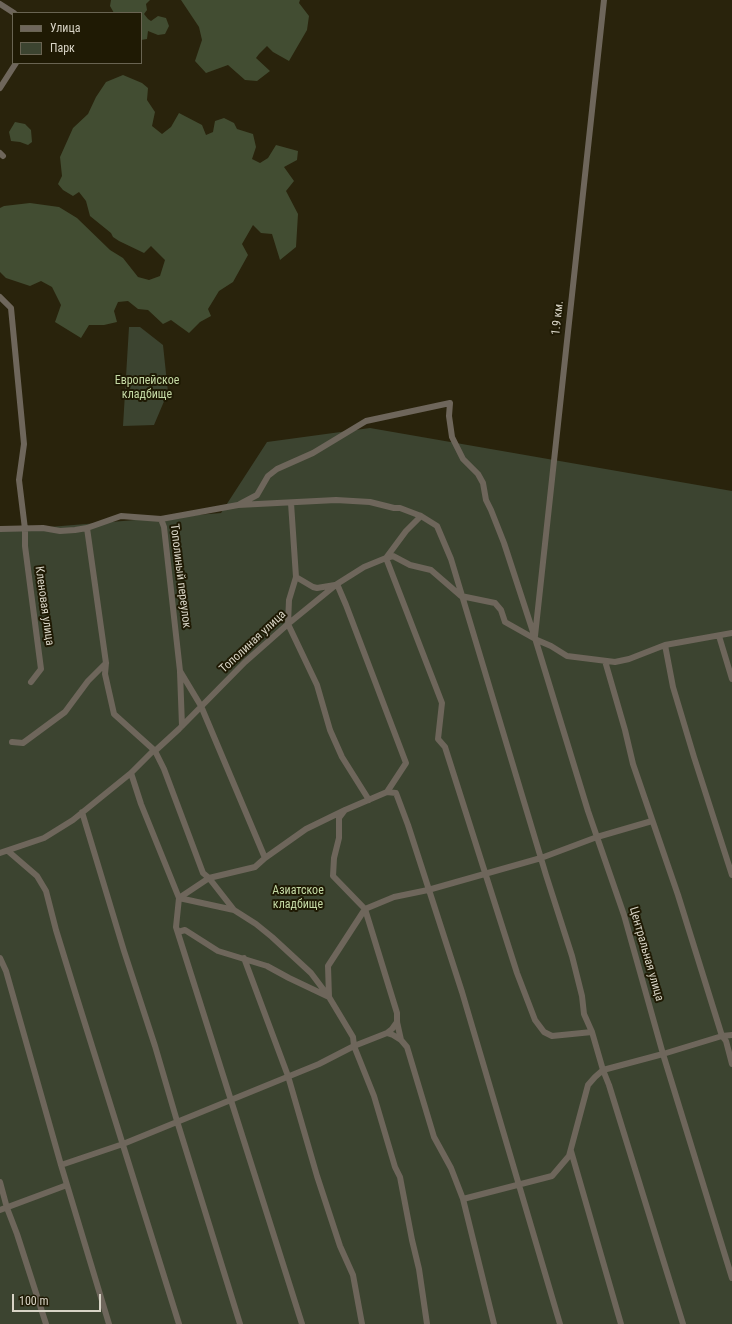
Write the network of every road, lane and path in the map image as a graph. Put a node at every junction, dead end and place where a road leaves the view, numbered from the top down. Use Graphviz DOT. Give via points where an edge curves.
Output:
graph roads {
  1 [pos="604,0"];
  2 [pos="0,4"];
  3 [pos="12,12"];
  4 [pos="15,64"];
  5 [pos="0,88"];
  6 [pos="0,297"];
  7 [pos="291,503"];
  8 [pos="238,506"];
  9 [pos="421,516"];
  10 [pos="161,519"];
  11 [pos="88,528"];
  12 [pos="0,529"];
  13 [pos="25,529"];
  14 [pos="386,558"];
  15 [pos="296,577"];
  16 [pos="337,584"];
  17 [pos="461,596"];
  18 [pos="288,624"];
  19 [pos="732,633"];
  20 [pos="719,636"];
  21 [pos="535,638"];
  22 [pos="665,645"];
  23 [pos="605,661"];
  24 [pos="106,663"];
  25 [pos="180,671"];
  26 [pos="732,679"];
  27 [pos="31,682"];
  28 [pos="202,706"];
  29 [pos="182,726"];
  30 [pos="12,742"];
  31 [pos="154,751"];
  32 [pos="132,773"];
  33 [pos="387,792"];
  34 [pos="369,800"];
  35 [pos="344,810"];
  36 [pos="82,812"];
  37 [pos="652,821"];
  38 [pos="597,837"];
  39 [pos="8,851"];
  40 [pos="0,853"];
  41 [pos="265,858"];
  42 [pos="541,858"];
  43 [pos="485,874"];
  44 [pos="732,875"];
  45 [pos="209,878"];
  46 [pos="428,890"];
  47 [pos="179,898"];
  48 [pos="365,909"];
  49 [pos="234,910"];
  50 [pos="178,932"];
  51 [pos="0,958"];
  52 [pos="244,958"];
  53 [pos="329,997"];
  54 [pos="397,1022"];
  55 [pos="592,1032"];
  56 [pos="387,1033"];
  57 [pos="732,1035"];
  58 [pos="722,1036"];
  59 [pos="401,1040"];
  60 [pos="354,1046"];
  61 [pos="663,1054"];
  62 [pos="732,1064"];
  63 [pos="603,1070"];
  64 [pos="288,1076"];
  65 [pos="232,1099"];
  66 [pos="177,1122"];
  67 [pos="123,1144"];
  68 [pos="571,1151"];
  69 [pos="61,1165"];
  70 [pos="0,1182"];
  71 [pos="67,1184"];
  72 [pos="519,1185"];
  73 [pos="463,1199"];
  74 [pos="7,1208"];
  75 [pos="0,1210"];
  76 [pos="732,1278"];
  77 [pos="46,1324"];
  78 [pos="109,1324"];
  79 [pos="179,1324"];
  80 [pos="240,1324"];
  81 [pos="302,1324"];
  82 [pos="362,1324"];
  83 [pos="427,1324"];
  84 [pos="494,1324"];
  85 [pos="560,1324"];
  86 [pos="621,1324"];
  87 [pos="683,1324"];
  1 -- 21 [label="street, 1.9 км."];
  2 -- 3 [label="street"];
  4 -- 5 [label="street"];
  6 -- 13 [label="street, Кленовая улица" via="11,308 24,444 19,480"];
  7 -- 8 [label="street, Тополиный переулок"];
  7 -- 9 [label="street, Тополиный переулок" via="336,500 370,502 400,508"];
  7 -- 15 [label="street"];
  8 -- 10 [label="street, Тополиный переулок"];
  8 -- 21 [label="street, Центральная улица" via="257,495 268,476 277,469 313,453 366,421 450,403 452,437 463,459 483,483 486,500 504,543"];
  9 -- 14 [label="street"];
  9 -- 17 [label="street, Тополиный переулок" via="437,526 451,559"];
  10 -- 11 [label="street" via="121,516"];
  10 -- 25 [label="street, Тополиный переулок"];
  11 -- 13 [label="street" via="60,531 43,528"];
  11 -- 24 [label="street"];
  12 -- 13 [label="street"];
  13 -- 27 [label="street, Кленовая улица" via="41,669"];
  14 -- 16 [label="street, Тополиная улица" via="364,567"];
  14 -- 17 [label="street" via="393,556 410,565 430,570"];
  14 -- 43 [label="street" via="442,703 438,738 445,747"];
  15 -- 16 [label="street" via="317,588"];
  15 -- 18 [label="street" via="289,600"];
  16 -- 18 [label="street, Тополиная улица"];
  16 -- 33 [label="street" via="406,763"];
  17 -- 21 [label="street" via="495,603 501,610 505,622"];
  17 -- 42 [label="street, Тополиный переулок"];
  18 -- 28 [label="street, Тополиная улица" via="245,662"];
  18 -- 34 [label="street" via="317,685 330,730 342,757"];
  19 -- 20 [label="street"];
  20 -- 22 [label="street"];
  20 -- 26 [label="street"];
  21 -- 23 [label="street" via="567,656"];
  21 -- 38 [label="street, Центральная улица"];
  22 -- 23 [label="street" via="629,659"];
  22 -- 44 [label="street" via="673,687"];
  23 -- 37 [label="street" via="633,764"];
  24 -- 30 [label="street" via="88,681 65,712 23,743"];
  24 -- 31 [label="street" via="114,714"];
  25 -- 28 [label="street, Тополиный переулок"];
  25 -- 29 [label="street, Тополиный переулок"];
  28 -- 29 [label="street, Тополиная улица"];
  28 -- 41 [label="street, Тополиный переулок"];
  29 -- 31 [label="street, Тополиная улица"];
  31 -- 32 [label="street, Тополиная улица"];
  31 -- 45 [label="street" via="164,769 203,873"];
  32 -- 36 [label="street, Тополиная улица"];
  32 -- 47 [label="street" via="141,804"];
  33 -- 34 [label="street"];
  33 -- 46 [label="street" via="396,793"];
  34 -- 35 [label="street"];
  35 -- 41 [label="street" via="306,828"];
  35 -- 48 [label="street" via="339,818 339,838 333,876"];
  36 -- 39 [label="street, Тополиная улица" via="44,838"];
  36 -- 66 [label="street" via="156,1046"];
  37 -- 38 [label="street"];
  37 -- 58 [label="street"];
  38 -- 42 [label="street"];
  38 -- 61 [label="street, Центральная улица" via="624,915"];
  39 -- 40 [label="street, Тополиная улица"];
  39 -- 67 [label="street" via="37,876 46,891"];
  41 -- 45 [label="street" via="255,867"];
  42 -- 43 [label="street"];
  42 -- 55 [label="street, Тополиный переулок" via="572,956 584,1014"];
  43 -- 46 [label="street"];
  43 -- 55 [label="street" via="535,1020 544,1032 552,1036"];
  45 -- 47 [label="street"];
  45 -- 49 [label="street"];
  46 -- 48 [label="street" via="394,897"];
  46 -- 72 [label="street" via="462,992"];
  47 -- 49 [label="street"];
  47 -- 50 [label="street" via="176,927"];
  48 -- 53 [label="street" via="328,966"];
  48 -- 54 [label="street" via="397,1013"];
  49 -- 53 [label="street" via="272,937 310,973"];
  50 -- 52 [label="street" via="185,930 218,951"];
  50 -- 65 [label="street"];
  51 -- 69 [label="street" via="6,971"];
  52 -- 53 [label="street" via="267,966"];
  52 -- 64 [label="street"];
  53 -- 60 [label="street" via="353,1037"];
  54 -- 56 [label="street"];
  54 -- 59 [label="street"];
  55 -- 63 [label="street, Тополиный переулок"];
  56 -- 59 [label="street"];
  56 -- 60 [label="street"];
  57 -- 58 [label="street"];
  58 -- 61 [label="street"];
  58 -- 62 [label="street" via="726,1041"];
  59 -- 73 [label="street" via="407,1047 434,1137 451,1168"];
  60 -- 64 [label="street"];
  60 -- 83 [label="street" via="374,1096 400,1177 419,1269"];
  61 -- 63 [label="street"];
  61 -- 76 [label="street, Центральная улица"];
  63 -- 68 [label="street" via="588,1085"];
  63 -- 87 [label="street, Тополиный переулок" via="625,1133"];
  64 -- 65 [label="street"];
  64 -- 82 [label="street" via="340,1246 353,1275"];
  65 -- 66 [label="street"];
  65 -- 81 [label="street"];
  66 -- 67 [label="street"];
  66 -- 80 [label="street"];
  67 -- 69 [label="street"];
  67 -- 79 [label="street"];
  68 -- 72 [label="street" via="570,1156 552,1176"];
  68 -- 86 [label="street"];
  69 -- 71 [label="street"];
  70 -- 74 [label="street"];
  71 -- 74 [label="street"];
  71 -- 78 [label="street"];
  72 -- 73 [label="street"];
  72 -- 85 [label="street"];
  73 -- 84 [label="street"];
  74 -- 75 [label="street"];
  74 -- 77 [label="street"];
}
